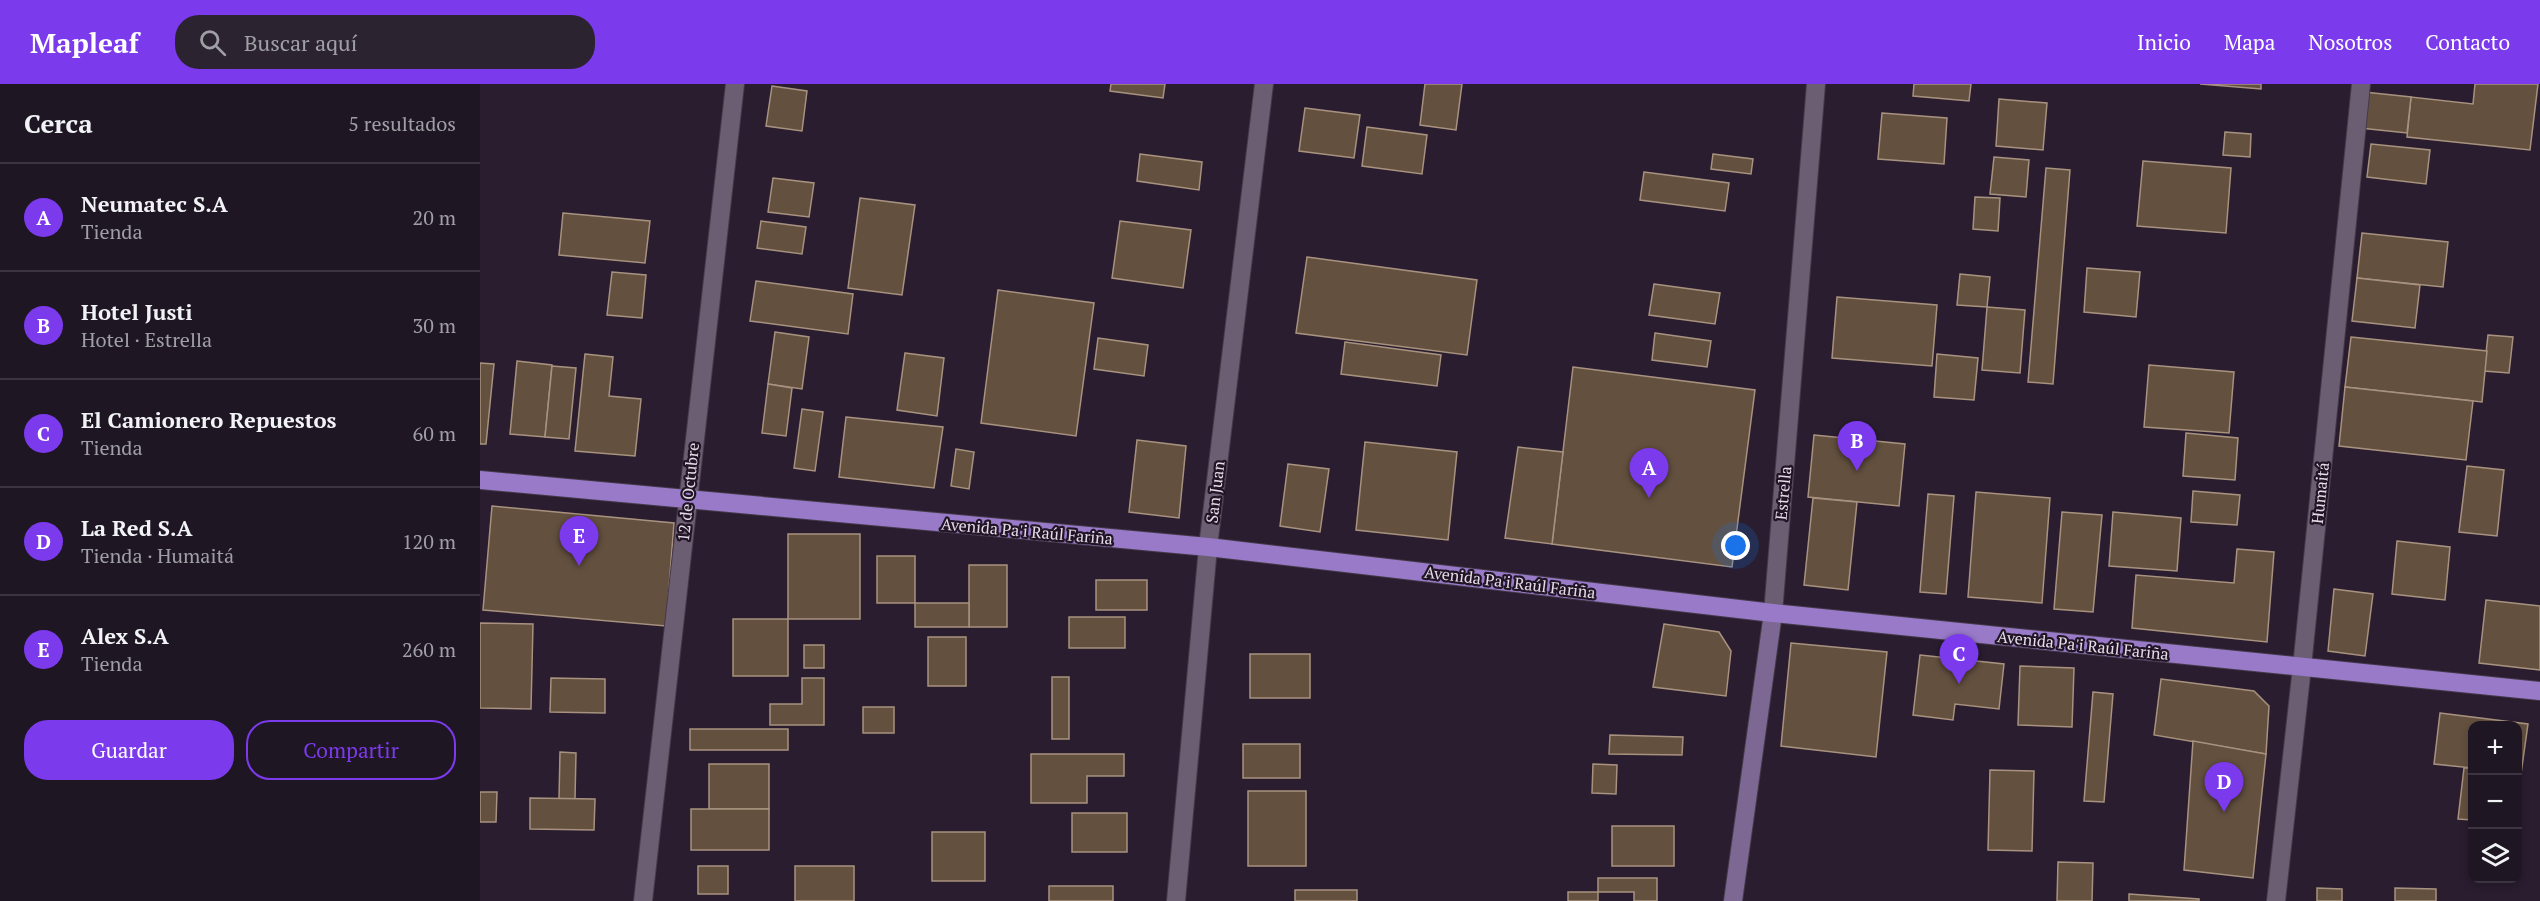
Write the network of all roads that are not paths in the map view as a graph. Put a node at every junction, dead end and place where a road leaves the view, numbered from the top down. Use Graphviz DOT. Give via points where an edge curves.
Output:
graph roads {
  1 [pos="735,84"];
  2 [pos="1263,84"];
  3 [pos="1816,84"];
  4 [pos="2361,84"];
  5 [pos="480,480"];
  6 [pos="687,500"];
  7 [pos="1208,547"];
  8 [pos="1773,613"];
  9 [pos="2302,667"];
  10 [pos="2540,691"];
  11 [pos="643,901"];
  12 [pos="1176,901"];
  13 [pos="1733,901"];
  14 [pos="2276,901"];
  1 -- 6 [label="street, 12 de Octubre"];
  2 -- 7 [label="street, San Juan"];
  3 -- 8 [label="street, Estrella"];
  4 -- 9 [label="street, Humaitá"];
  5 -- 6 [label="highway, Avenida Pa'i Raúl Fariña"];
  6 -- 7 [label="highway, Avenida Pa'i Raúl Fariña"];
  6 -- 11 [label="street, 12 de Octubre"];
  7 -- 8 [label="highway, Avenida Pa'i Raúl Fariña"];
  7 -- 12 [label="street, San Juan"];
  8 -- 9 [label="highway, Avenida Pa'i Raúl Fariña"];
  8 -- 13 [label="main road, Estrella"];
  9 -- 10 [label="highway, Avenida Pa'i Raúl Fariña"];
  9 -- 14 [label="street, Humaitá"];
}
